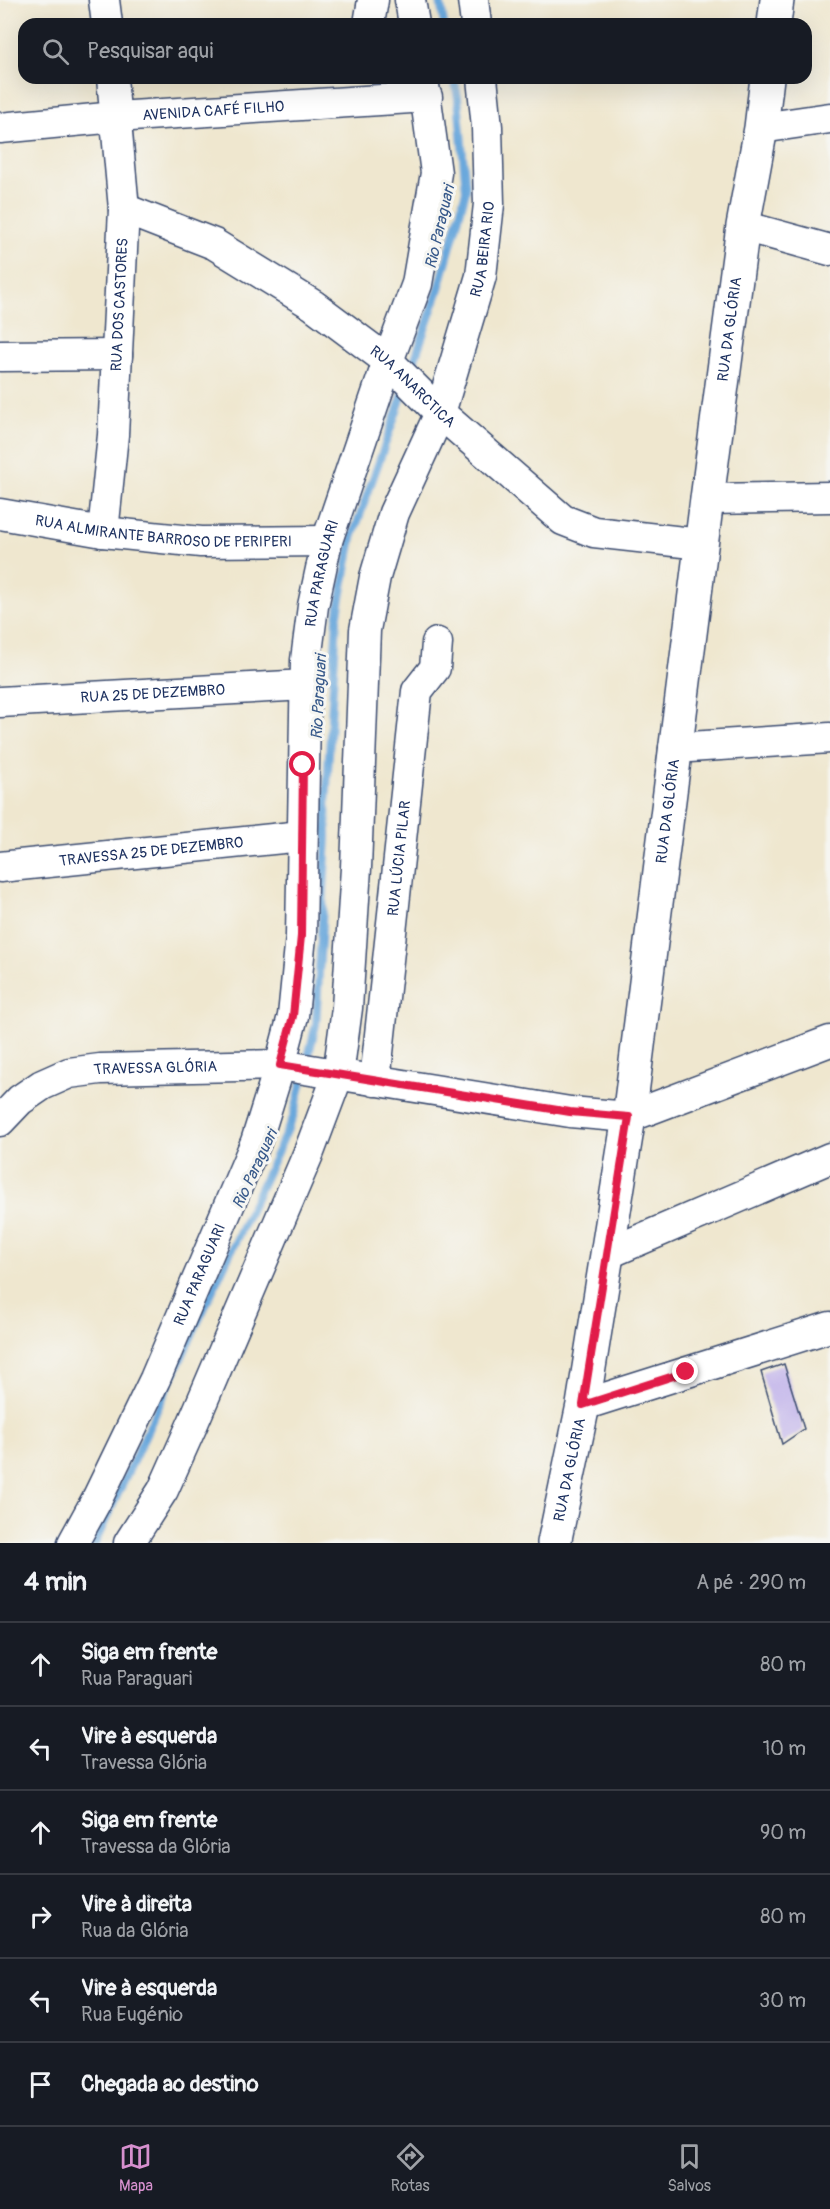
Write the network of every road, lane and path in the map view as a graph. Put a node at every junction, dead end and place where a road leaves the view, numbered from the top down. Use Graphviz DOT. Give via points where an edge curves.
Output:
graph roads {
  1 [pos="104,0"];
  2 [pos="373,0"];
  3 [pos="410,0"];
  4 [pos="473,0"];
  5 [pos="777,0"];
  6 [pos="106,18"];
  7 [pos="370,18"];
  8 [pos="413,18"];
  9 [pos="475,18"];
  10 [pos="775,18"];
  11 [pos="113,84"];
  12 [pos="483,84"];
  13 [pos="767,84"];
  14 [pos="425,88"];
  15 [pos="360,90"];
  16 [pos="116,117"];
  17 [pos="830,118"];
  18 [pos="0,128"];
  19 [pos="761,128"];
  20 [pos="124,209"];
  21 [pos="743,226"];
  22 [pos="830,250"];
  23 [pos="117,355"];
  24 [pos="0,356"];
  25 [pos="392,365"];
  26 [pos="432,405"];
  27 [pos="830,497"];
  28 [pos="707,499"];
  29 [pos="0,514"];
  30 [pos="103,532"];
  31 [pos="327,541"];
  32 [pos="701,544"];
  33 [pos="437,643"];
  34 [pos="306,685"];
  35 [pos="0,702"];
  36 [pos="830,738"];
  37 [pos="674,748"];
  38 [pos="302,836"];
  39 [pos="0,867"];
  40 [pos="830,1041"];
  41 [pos="285,1065"];
  42 [pos="333,1074"];
  43 [pos="375,1081"];
  44 [pos="629,1117"];
  45 [pos="0,1120"];
  46 [pos="830,1158"];
  47 [pos="609,1253"];
  48 [pos="830,1327"];
  49 [pos="583,1405"];
  50 [pos="73,1543"];
  51 [pos="129,1543"];
  52 [pos="554,1543"];
  1 -- 6 [label="street"];
  2 -- 7 [label="street"];
  3 -- 8 [label="street"];
  4 -- 9 [label="street"];
  5 -- 10 [label="main road"];
  11 -- 16 [label="street, RUA DOS CASTORES"];
  12 -- 26 [label="street, RUA BEIRA RIO" via="489,204 481,276"];
  13 -- 19 [label="main road, RUA DA GLÓRIA"];
  14 -- 15 [label="street, AVENIDA CAFÉ FILHO"];
  14 -- 25 [label="street, RUA PARAGUARI" via="436,173 417,284"];
  15 -- 16 [label="street, AVENIDA CAFÉ FILHO"];
  16 -- 18 [label="street, AVENIDA CAFÉ FILHO"];
  16 -- 20 [label="street, RUA DOS CASTORES"];
  17 -- 19 [label="street"];
  19 -- 21 [label="main road, RUA DA GLÓRIA"];
  20 -- 23 [label="street, RUA DOS CASTORES"];
  20 -- 25 [label="street, RUA ANARCTICA" via="214,244 313,305"];
  21 -- 22 [label="street"];
  21 -- 28 [label="main road, RUA DA GLÓRIA"];
  23 -- 24 [label="street"];
  23 -- 30 [label="street, RUA DOS CASTORES"];
  25 -- 26 [label="street, RUA ANARCTICA"];
  25 -- 31 [label="street, RUA PARAGUARI"];
  26 -- 32 [label="street, RUA ANARCTICA" via="563,520 594,532"];
  26 -- 42 [label="street" via="394,513 375,577 365,630 350,973"];
  27 -- 28 [label="street"];
  28 -- 32 [label="main road, RUA DA GLÓRIA"];
  29 -- 30 [label="street, RUA ALMIRANTE BARROSO DE PERIPERI"];
  30 -- 31 [label="street, RUA ALMIRANTE BARROSO DE PERIPERI" via="201,542"];
  31 -- 34 [label="street, RUA PARAGUARI" via="313,606"];
  32 -- 37 [label="main road, RUA DA GLÓRIA"];
  33 -- 43 [label="street, RUA LÚCIA PILAR" via="435,668 417,691"];
  34 -- 35 [label="street, RUA 25 DE DEZEMBRO"];
  34 -- 38 [label="street, RUA PARAGUARI"];
  36 -- 37 [label="street"];
  37 -- 44 [label="main road, RUA DA GLÓRIA"];
  38 -- 39 [label="street, TRAVESSA 25 DE DEZEMBRO"];
  38 -- 41 [label="street, RUA PARAGUARI" via="301,936"];
  40 -- 44 [label="street"];
  41 -- 42 [label="street, TRAVESSA GLÓRIA"];
  41 -- 45 [label="street, TRAVESSA GLÓRIA" via="69,1073 42,1085"];
  41 -- 50 [label="street, RUA PARAGUARI" via="155,1379"];
  42 -- 43 [label="street, TRAVESSA GLÓRIA"];
  42 -- 51 [label="street" via="309,1152 193,1424 163,1490"];
  43 -- 44 [label="street, TRAVESSA GLÓRIA" via="570,1112"];
  44 -- 47 [label="main road, RUA DA GLÓRIA"];
  46 -- 47 [label="street"];
  47 -- 49 [label="main road, RUA DA GLÓRIA"];
  48 -- 49 [label="street"];
  49 -- 52 [label="main road, RUA DA GLÓRIA"];
}
